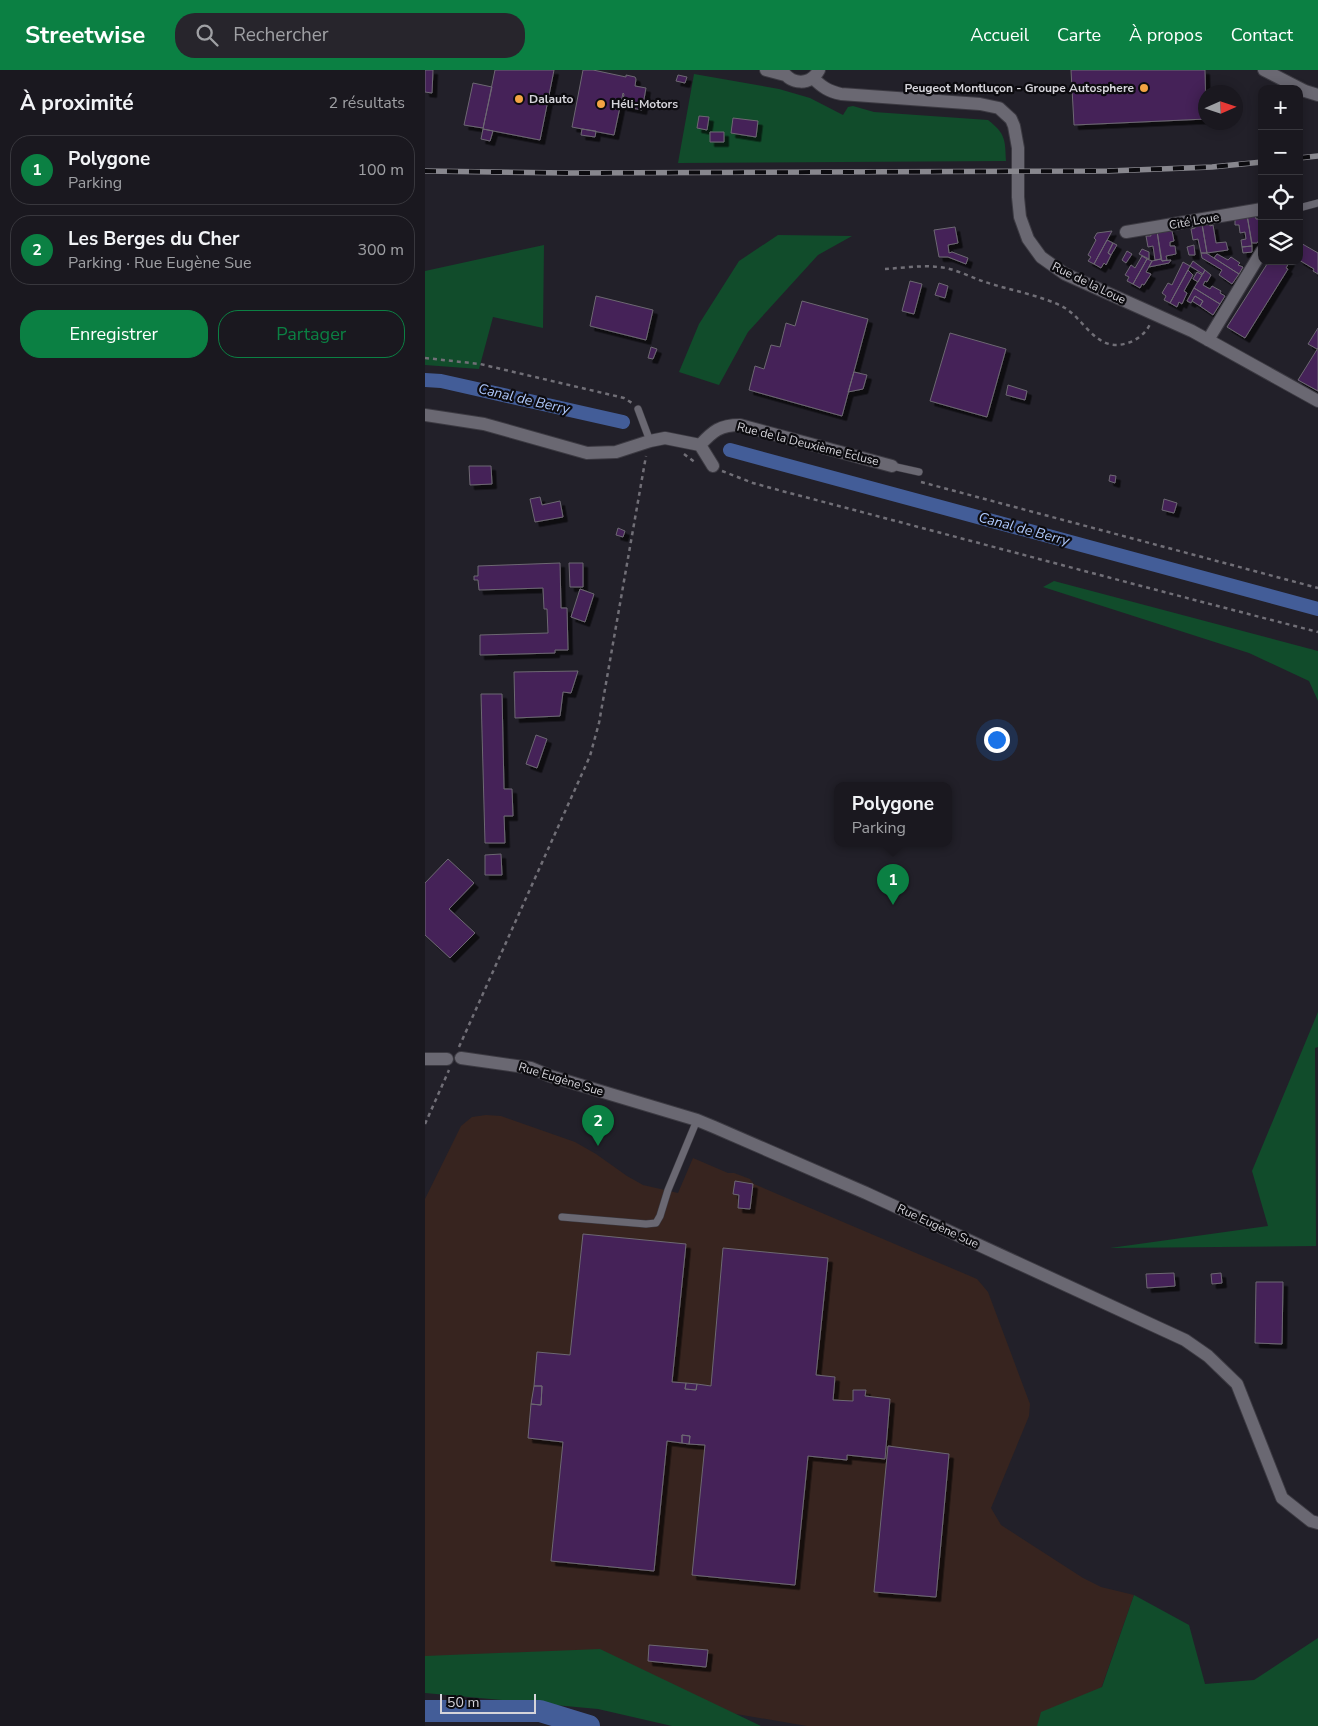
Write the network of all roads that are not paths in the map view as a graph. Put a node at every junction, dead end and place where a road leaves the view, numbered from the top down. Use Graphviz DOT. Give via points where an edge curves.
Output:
graph roads {
  1 [pos="766,70"];
  2 [pos="1264,70"];
  3 [pos="783,73"];
  4 [pos="816,74"];
  5 [pos="1318,95"];
  6 [pos="1318,203"];
  7 [pos="1303,207"];
  8 [pos="1258,210"];
  9 [pos="1126,232"];
  10 [pos="1258,258"];
  11 [pos="1208,340"];
  12 [pos="1318,402"];
  13 [pos="638,409"];
  14 [pos="425,415"];
  15 [pos="700,445"];
  16 [pos="648,447"];
  17 [pos="713,466"];
  18 [pos="892,466"];
  19 [pos="919,472"];
  20 [pos="425,1059"];
  21 [pos="697,1120"];
  22 [pos="562,1217"];
  23 [pos="1318,1523"];
  1 -- 3 [label="street"];
  2 -- 5 [label="street"];
  3 -- 4 [label="street" via="795,82"];
  4 -- 11 [label="street, Rue de la Loue" via="823,87 841,94 999,108 1014,126 1018,148 1020,216 1034,248 1051,266 1065,274"];
  6 -- 7 [label="lane"];
  8 -- 9 [label="street, Cité Loue"];
  10 -- 11 [label="street"];
  11 -- 12 [label="street, Rue de la Loue"];
  13 -- 16 [label="lane"];
  14 -- 16 [label="street" via="484,424 587,453"];
  15 -- 16 [label="street" via="665,438"];
  15 -- 17 [label="street"];
  15 -- 18 [label="street, Rue de la Deuxième Ecluse" via="719,428 740,425"];
  18 -- 19 [label="lane"];
  20 -- 21 [label="street, Rue Eugène Sue" via="454,1058 531,1068"];
  21 -- 22 [label="lane" via="656,1223"];
  21 -- 23 [label="street, Rue Eugène Sue" via="866,1193 1185,1340 1208,1356 1237,1384 1282,1498"];
}
